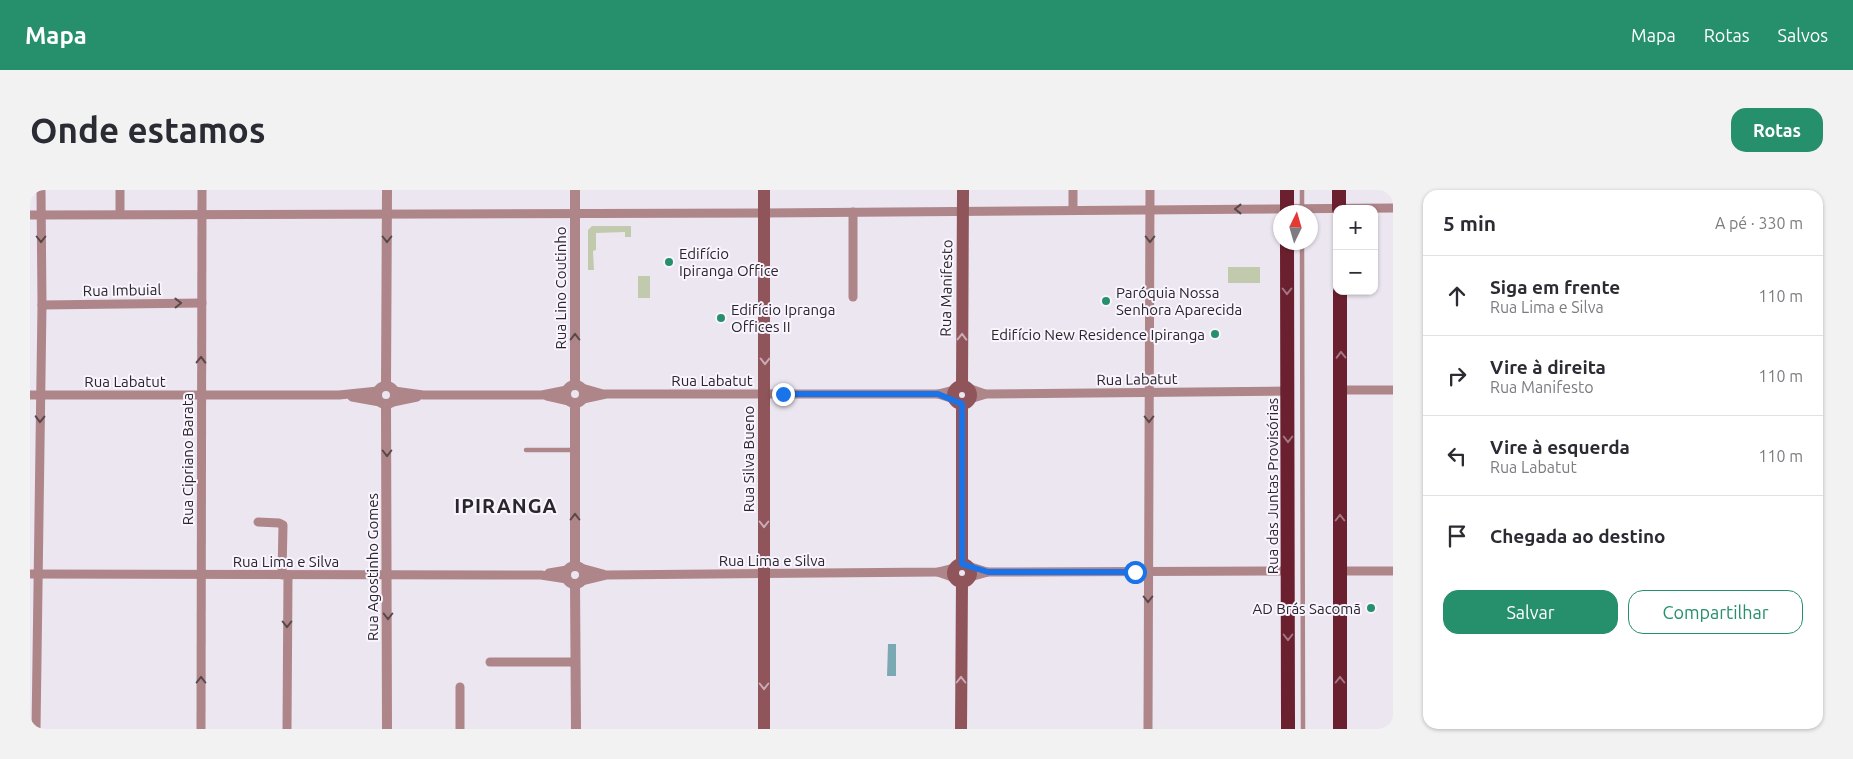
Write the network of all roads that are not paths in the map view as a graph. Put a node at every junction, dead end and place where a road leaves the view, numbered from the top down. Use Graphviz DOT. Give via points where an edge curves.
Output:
graph roads {
  1 [pos="41,190"];
  2 [pos="120,190"];
  3 [pos="202,190"];
  4 [pos="387,190"];
  5 [pos="575,190"];
  6 [pos="764,190"];
  7 [pos="963,190"];
  8 [pos="1073,190"];
  9 [pos="1150,190"];
  10 [pos="1287,190"];
  11 [pos="1302,190"];
  12 [pos="1339,190"];
  13 [pos="1292,205"];
  14 [pos="1295,205"];
  15 [pos="1336,205"];
  16 [pos="1333,208"];
  17 [pos="1378,208"];
  18 [pos="1393,208"];
  19 [pos="1318,209"];
  20 [pos="963,210"];
  21 [pos="1073,210"];
  22 [pos="1150,210"];
  23 [pos="1273,210"];
  24 [pos="854,212"];
  25 [pos="575,213"];
  26 [pos="764,213"];
  27 [pos="120,214"];
  28 [pos="202,214"];
  29 [pos="387,214"];
  30 [pos="30,215"];
  31 [pos="41,215"];
  32 [pos="1287,250"];
  33 [pos="1302,250"];
  34 [pos="1340,295"];
  35 [pos="853,297"];
  36 [pos="202,303"];
  37 [pos="42,305"];
  38 [pos="386,389"];
  39 [pos="1341,390"];
  40 [pos="1393,390"];
  41 [pos="1288,391"];
  42 [pos="1149,392"];
  43 [pos="201,394"];
  44 [pos="575,394"];
  45 [pos="765,394"];
  46 [pos="961,394"];
  47 [pos="30,395"];
  48 [pos="40,395"];
  49 [pos="340,395"];
  50 [pos="423,395"];
  51 [pos="386,403"];
  52 [pos="526,450"];
  53 [pos="575,450"];
  54 [pos="258,522"];
  55 [pos="1288,571"];
  56 [pos="1340,571"];
  57 [pos="1393,571"];
  58 [pos="962,572"];
  59 [pos="1148,572"];
  60 [pos="34,574"];
  61 [pos="200,574"];
  62 [pos="285,575"];
  63 [pos="388,575"];
  64 [pos="574,575"];
  65 [pos="764,575"];
  66 [pos="490,662"];
  67 [pos="575,662"];
  68 [pos="460,687"];
  69 [pos="36,729"];
  70 [pos="201,729"];
  71 [pos="287,729"];
  72 [pos="388,729"];
  73 [pos="460,729"];
  74 [pos="576,729"];
  75 [pos="764,729"];
  76 [pos="961,729"];
  77 [pos="1148,729"];
  78 [pos="1288,729"];
  79 [pos="1303,729"];
  80 [pos="1340,729"];
  1 -- 31 [label="street"];
  2 -- 27 [label="street"];
  3 -- 28 [label="street, Rua Cipriano Barata"];
  4 -- 29 [label="street"];
  5 -- 25 [label="street, Rua Lino Coutinho"];
  6 -- 26 [label="main road, Rua Silva Bueno"];
  7 -- 20 [label="main road, Rua Manifesto"];
  8 -- 21 [label="street"];
  9 -- 22 [label="street"];
  10 -- 13 [label="highway"];
  11 -- 14 [label="lane"];
  12 -- 15 [label="highway"];
  16 -- 19 [label="street"];
  17 -- 18 [label="street"];
  20 -- 21 [label="street"];
  20 -- 24 [label="street"];
  46 -- 20 [label="main road, Rua Manifesto, one-way"];
  21 -- 22 [label="street"];
  23 -- 22 [label="street, one-way"];
  22 -- 42 [label="street, one-way"];
  24 -- 26 [label="street"];
  24 -- 35 [label="street"];
  25 -- 26 [label="street"];
  25 -- 29 [label="street"];
  44 -- 25 [label="street, Rua Lino Coutinho, one-way"];
  26 -- 45 [label="main road, Rua Silva Bueno, one-way"];
  27 -- 28 [label="street"];
  27 -- 31 [label="street"];
  28 -- 29 [label="street"];
  28 -- 36 [label="street, Rua Cipriano Barata"];
  29 -- 38 [label="street, one-way"];
  30 -- 31 [label="street"];
  31 -- 37 [label="street, one-way"];
  32 -- 41 [label="highway, Rua das Juntas Provisórias, one-way"];
  33 -- 79 [label="lane"];
  39 -- 34 [label="highway, one-way"];
  37 -- 36 [label="street, Rua Imbuial, one-way"];
  43 -- 36 [label="street, Rua Cipriano Barata, one-way"];
  37 -- 48 [label="street"];
  38 -- 49 [label="street, Rua Labatut"];
  38 -- 50 [label="street, Rua Labatut"];
  38 -- 51 [label="street" via="377,396"];
  38 -- 51 [label="street" via="395,396"];
  39 -- 40 [label="street"];
  56 -- 39 [label="highway, one-way"];
  41 -- 42 [label="street, Rua Labatut"];
  41 -- 55 [label="highway, Rua das Juntas Provisórias, one-way"];
  42 -- 46 [label="street, Rua Labatut"];
  42 -- 59 [label="street, one-way"];
  43 -- 48 [label="street, Rua Labatut"];
  43 -- 49 [label="street, Rua Labatut"];
  43 -- 61 [label="street, Rua Cipriano Barata"];
  44 -- 45 [label="street, Rua Labatut"];
  44 -- 50 [label="street, Rua Labatut"];
  44 -- 53 [label="street, Rua Lino Coutinho"];
  45 -- 46 [label="street, Rua Labatut"];
  45 -- 65 [label="main road, Rua Silva Bueno, one-way"];
  46 -- 58 [label="main road, Rua Manifesto"];
  47 -- 48 [label="street, Rua Labatut"];
  48 -- 60 [label="street, one-way"];
  49 -- 51 [label="street, Rua Labatut"];
  50 -- 51 [label="street, Rua Labatut"];
  51 -- 63 [label="street, Rua Agostinho Gomes, one-way"];
  52 -- 53 [label="lane"];
  64 -- 53 [label="street, Rua Lino Coutinho, one-way"];
  54 -- 62 [label="street" via="283,525"];
  55 -- 59 [label="street, Rua Lima e Silva"];
  55 -- 78 [label="highway, Rua das Juntas Provisórias, one-way"];
  56 -- 57 [label="street"];
  80 -- 56 [label="highway, one-way"];
  58 -- 59 [label="street, Rua Lima e Silva"];
  58 -- 65 [label="street, Rua Lima e Silva"];
  76 -- 58 [label="main road, Rua Manifesto, one-way"];
  59 -- 77 [label="street, one-way"];
  60 -- 61 [label="street, Rua Lima e Silva"];
  60 -- 69 [label="street"];
  61 -- 62 [label="street, Rua Lima e Silva"];
  70 -- 61 [label="street, Rua Cipriano Barata, one-way"];
  62 -- 63 [label="street, Rua Lima e Silva"];
  62 -- 71 [label="street, one-way"];
  63 -- 64 [label="street, Rua Lima e Silva"];
  63 -- 72 [label="street, Rua Agostinho Gomes, one-way"];
  64 -- 65 [label="street, Rua Lima e Silva"];
  64 -- 67 [label="street, Rua Lino Coutinho"];
  65 -- 75 [label="main road, Rua Silva Bueno, one-way"];
  66 -- 67 [label="street"];
  67 -- 74 [label="street, Rua Lino Coutinho"];
  68 -- 73 [label="street"];
}
